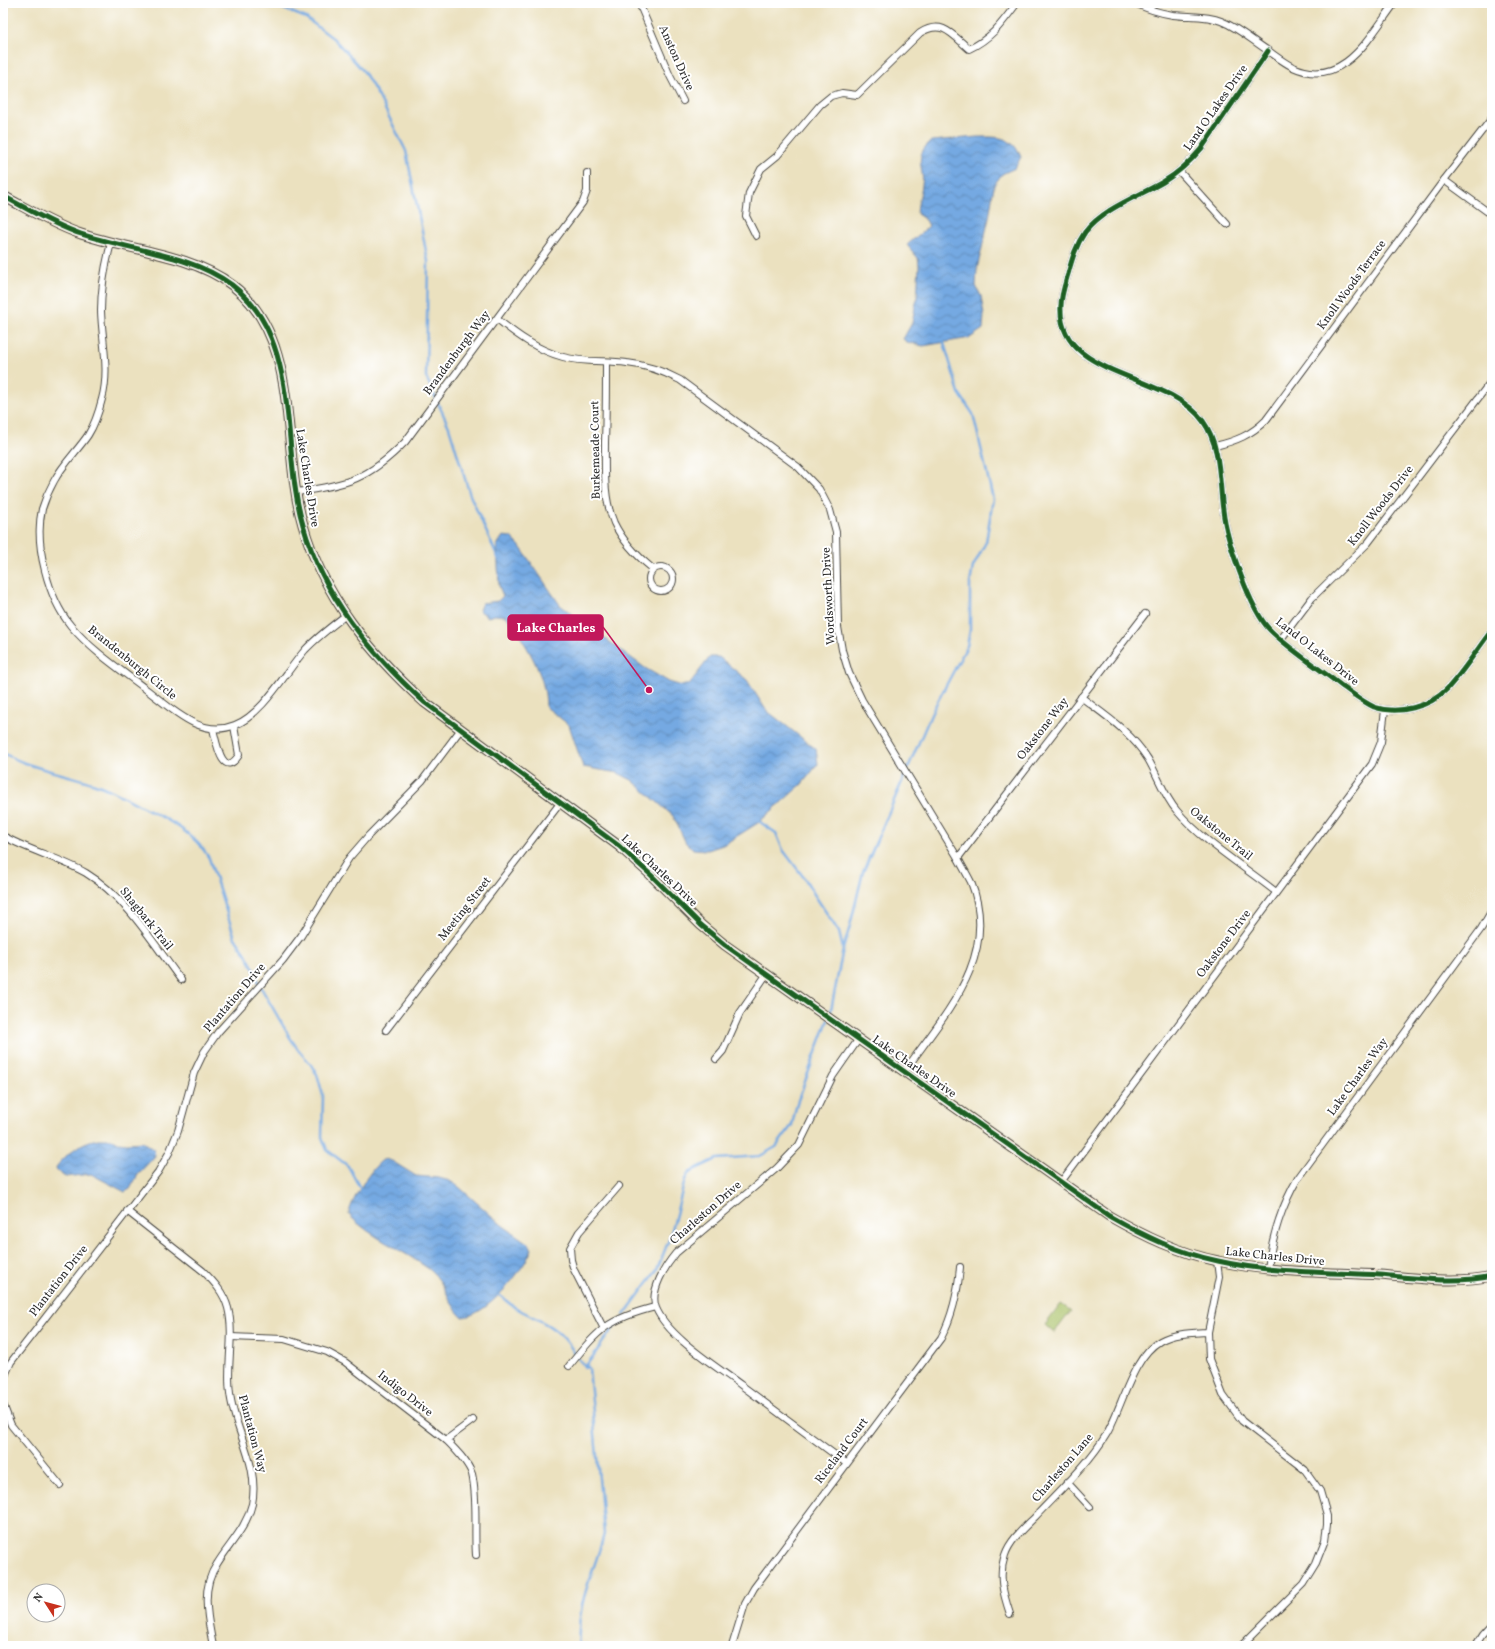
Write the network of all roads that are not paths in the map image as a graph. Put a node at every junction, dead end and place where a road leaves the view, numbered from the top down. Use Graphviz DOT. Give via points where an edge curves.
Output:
graph roads {
  1 [pos="639,3"];
  2 [pos="1017,3"];
  3 [pos="1135,3"];
  4 [pos="1395,3"];
  5 [pos="1268,51"];
  6 [pos="683,101"];
  7 [pos="1492,118"];
  8 [pos="1179,171"];
  9 [pos="587,173"];
  10 [pos="1444,180"];
  11 [pos="3,196"];
  12 [pos="1492,215"];
  13 [pos="1227,224"];
  14 [pos="756,236"];
  15 [pos="111,243"];
  16 [pos="497,319"];
  17 [pos="606,362"];
  18 [pos="1492,380"];
  19 [pos="1215,446"];
  20 [pos="297,492"];
  21 [pos="653,569"];
  22 [pos="1145,614"];
  23 [pos="346,615"];
  24 [pos="1492,630"];
  25 [pos="1281,639"];
  26 [pos="1081,697"];
  27 [pos="1385,710"];
  28 [pos="234,726"];
  29 [pos="213,729"];
  30 [pos="461,729"];
  31 [pos="561,802"];
  32 [pos="3,836"];
  33 [pos="958,858"];
  34 [pos="1276,892"];
  35 [pos="1492,910"];
  36 [pos="766,975"];
  37 [pos="181,980"];
  38 [pos="386,1030"];
  39 [pos="858,1040"];
  40 [pos="716,1059"];
  41 [pos="904,1072"];
  42 [pos="1061,1182"];
  43 [pos="619,1186"];
  44 [pos="127,1211"];
  45 [pos="1217,1261"];
  46 [pos="960,1267"];
  47 [pos="1268,1269"];
  48 [pos="1492,1276"];
  49 [pos="655,1307"];
  50 [pos="603,1327"];
  51 [pos="1208,1332"];
  52 [pos="231,1337"];
  53 [pos="569,1366"];
  54 [pos="3,1380"];
  55 [pos="3,1404"];
  56 [pos="473,1420"];
  57 [pos="446,1440"];
  58 [pos="846,1463"];
  59 [pos="1067,1482"];
  60 [pos="60,1485"];
  61 [pos="1090,1507"];
  62 [pos="476,1555"];
  63 [pos="1010,1614"];
  64 [pos="1492,1624"];
  65 [pos="213,1646"];
  66 [pos="732,1646"];
  67 [pos="1241,1646"];
  68 [pos="1475,1646"];
  1 -- 6 [label="street, Anston Drive"];
  2 -- 14 [label="street" via="993,34 969,49 941,27 930,27 920,33 857,95 842,93 831,96 820,105 754,179 746,216"];
  3 -- 5 [label="street" via="1174,15 1206,17 1221,21"];
  4 -- 5 [label="street" via="1360,50 1350,60 1333,69 1323,72 1302,70"];
  5 -- 8 [label="street, Land O Lakes Drive" via="1201,149"];
  7 -- 10 [label="street, Knoll Woods Terrace"];
  8 -- 13 [label="street"];
  8 -- 19 [label="street, Land O Lakes Drive" via="1106,213 1086,231 1072,258 1061,300 1061,318 1067,337 1081,354 1096,363 1158,388 1186,405 1204,422"];
  9 -- 16 [label="street, Brandenburgh Way" via="587,191 583,202"];
  10 -- 12 [label="street"];
  10 -- 19 [label="street, Knoll Woods Terrace" via="1266,420 1243,438"];
  11 -- 15 [label="street, Lake Charles Drive" via="48,220"];
  15 -- 20 [label="street, Lake Charles Drive" via="206,270 233,286 256,309 270,332 279,359"];
  15 -- 29 [label="street, Brandenburgh Circle" via="101,294 106,366 103,397 89,433 56,478 46,498 40,526 42,556 56,602 70,625 83,639 187,720"];
  16 -- 17 [label="street, Wordsworth Drive" via="523,339 549,352 577,360"];
  16 -- 20 [label="street, Brandenburgh Way" via="405,442 388,460 350,482"];
  17 -- 21 [label="street, Burkemeade Court" via="605,482 608,504 614,523 624,540"];
  17 -- 33 [label="street, Wordsworth Drive" via="645,366 680,380 798,467 819,489 830,510 836,532 838,627 849,673 862,700"];
  18 -- 25 [label="street, Knoll Woods Drive" via="1368,543 1312,598"];
  19 -- 25 [label="street, Land O Lakes Drive" via="1224,520 1233,549 1251,601 1261,619"];
  20 -- 23 [label="street, Lake Charles Drive" via="302,523 313,557 328,588"];
  21 -- 21 [label="street" via="661,566 669,569 673,576 672,585 661,591 653,588 649,576"];
  22 -- 26 [label="street, Oakstone Way"];
  23 -- 28 [label="street, Brandenburgh Circle" via="305,650 253,714"];
  23 -- 30 [label="street, Lake Charles Drive" via="373,651 398,678 424,702"];
  24 -- 27 [label="street" via="1447,690 1434,700 1419,706"];
  25 -- 27 [label="street, Land O Lakes Drive" via="1360,699"];
  26 -- 33 [label="street, Oakstone Way"];
  26 -- 34 [label="street, Oakstone Trail" via="1119,725 1135,741 1148,759 1168,799 1187,822"];
  27 -- 34 [label="street, Oakstone Drive" via="1381,742 1372,764"];
  28 -- 29 [label="street, Brandenburgh Circle"];
  28 -- 29 [label="street" via="239,755 230,763 220,757"];
  30 -- 31 [label="street, Lake Charles Drive"];
  30 -- 44 [label="street, Plantation Drive" via="422,781 349,858 301,936 283,960 218,1032 204,1052 194,1073 178,1131 169,1153 158,1172"];
  31 -- 36 [label="street, Lake Charles Drive" via="619,846 651,874 701,925"];
  31 -- 38 [label="street, Meeting Street"];
  32 -- 37 [label="street, Shagbark Trail" via="73,866 98,881 129,911"];
  33 -- 41 [label="street, Wordsworth Drive" via="971,882 978,906 980,930 976,957 961,991"];
  34 -- 42 [label="street, Oakstone Drive"];
  35 -- 47 [label="street, Lake Charles Way" via="1480,930 1298,1178 1277,1220"];
  36 -- 39 [label="street, Lake Charles Drive"];
  36 -- 40 [label="street" via="740,1012 723,1050"];
  39 -- 41 [label="street, Lake Charles Drive"];
  39 -- 49 [label="street, Charleston Drive" via="833,1076 799,1145 777,1168 693,1237 665,1267 658,1281"];
  41 -- 42 [label="street, Lake Charles Drive"];
  42 -- 45 [label="street, Lake Charles Drive" via="1109,1216 1140,1234 1178,1250"];
  43 -- 50 [label="street" via="579,1232 570,1248 574,1270"];
  44 -- 52 [label="street, Plantation Way" via="214,1282 228,1308"];
  44 -- 54 [label="street, Plantation Drive" via="11,1362"];
  45 -- 47 [label="street, Lake Charles Drive"];
  45 -- 51 [label="street" via="1219,1277"];
  46 -- 58 [label="street, Riceland Court" via="951,1312 941,1338"];
  47 -- 48 [label="street, Lake Charles Drive" via="1453,1280"];
  49 -- 50 [label="street" via="628,1315"];
  49 -- 58 [label="street" via="672,1330 698,1352"];
  50 -- 53 [label="street"];
  51 -- 59 [label="street, Charleston Lane" via="1182,1334 1160,1341 1149,1351 1140,1362 1106,1434 1088,1460"];
  51 -- 67 [label="street" via="1209,1359 1223,1395 1242,1421 1304,1470 1320,1491 1327,1515 1325,1540 1316,1563 1303,1584"];
  52 -- 57 [label="street, Indigo Drive" via="284,1340 327,1352 345,1362"];
  52 -- 65 [label="street, Plantation Way" via="230,1394 251,1463 254,1487 246,1523 217,1563 210,1579 207,1613"];
  55 -- 60 [label="street" via="11,1425"];
  56 -- 57 [label="street"];
  57 -- 62 [label="street, Indigo Drive" via="471,1473"];
  58 -- 66 [label="street, Riceland Court" via="754,1588 745,1604"];
  59 -- 61 [label="street"];
  59 -- 63 [label="street, Charleston Lane" via="1010,1544 1005,1554 1001,1580"];
  64 -- 68 [label="street"];
}
